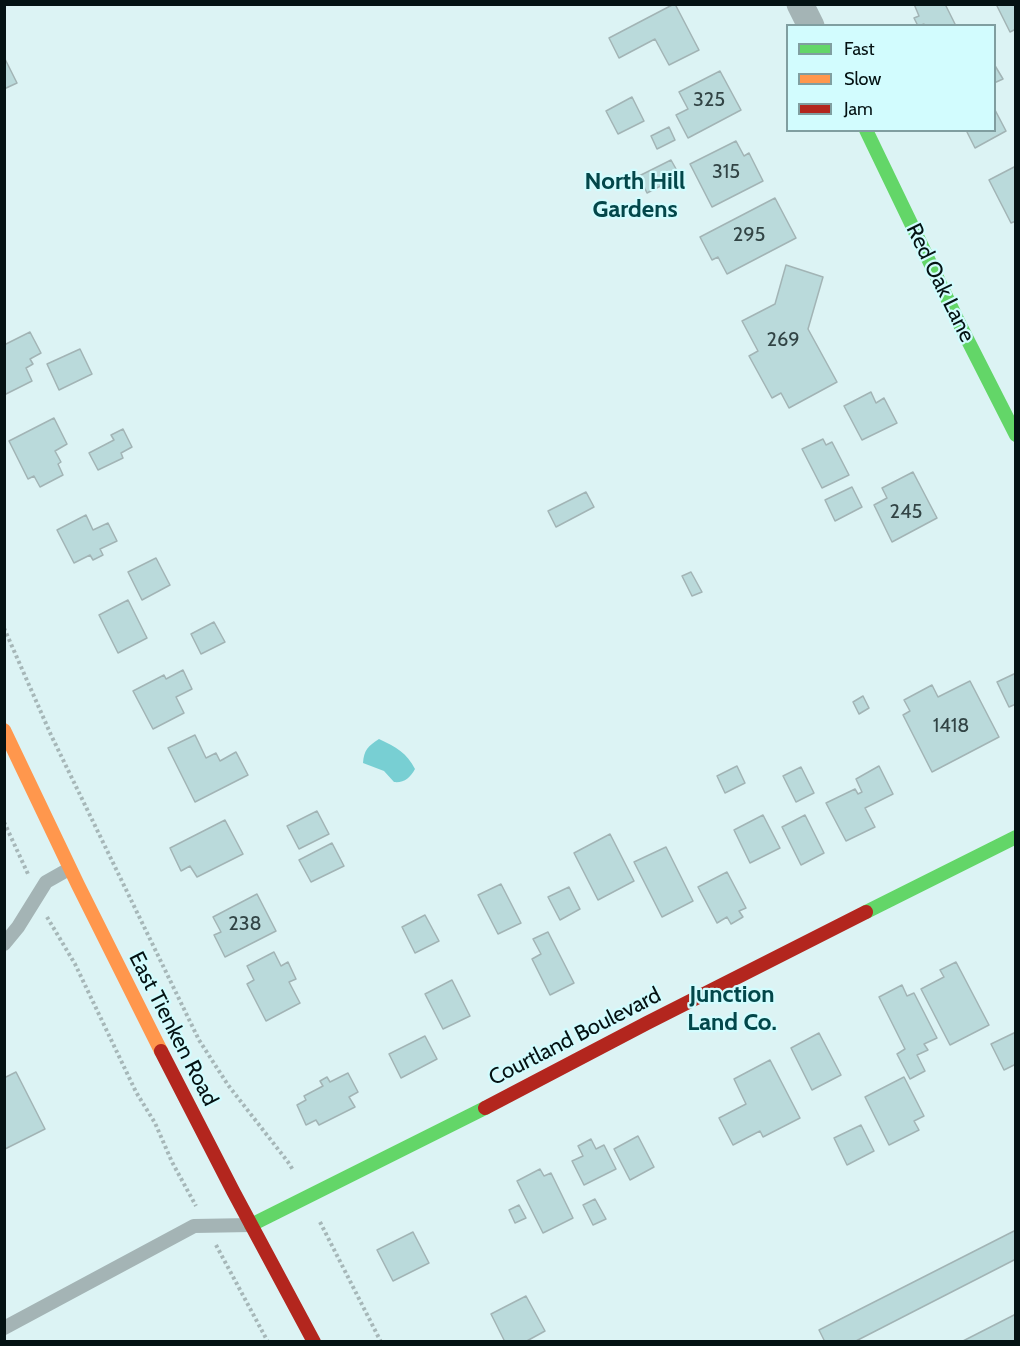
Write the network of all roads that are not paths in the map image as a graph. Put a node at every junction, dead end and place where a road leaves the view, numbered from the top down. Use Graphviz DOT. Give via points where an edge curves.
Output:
graph roads {
  1 [pos="800,4"];
  2 [pos="810,24"];
  3 [pos="867,132"];
  4 [pos="1016,435"];
  5 [pos="4,730"];
  6 [pos="1016,837"];
  7 [pos="69,869"];
  8 [pos="4,944"];
  9 [pos="250,1225"];
  10 [pos="4,1328"];
  11 [pos="314,1341"];
  1 -- 2 [label="street"];
  3 -- 4 [label="street, Red Oak Lane"];
  5 -- 7 [label="street, East Tienken Road"];
  6 -- 9 [label="street, Courtland Boulevard"];
  7 -- 8 [label="lane" via="46,882"];
  7 -- 9 [label="street, East Tienken Road"];
  9 -- 10 [label="lane" via="195,1226"];
  9 -- 11 [label="street, East Tienken Road"];
}
